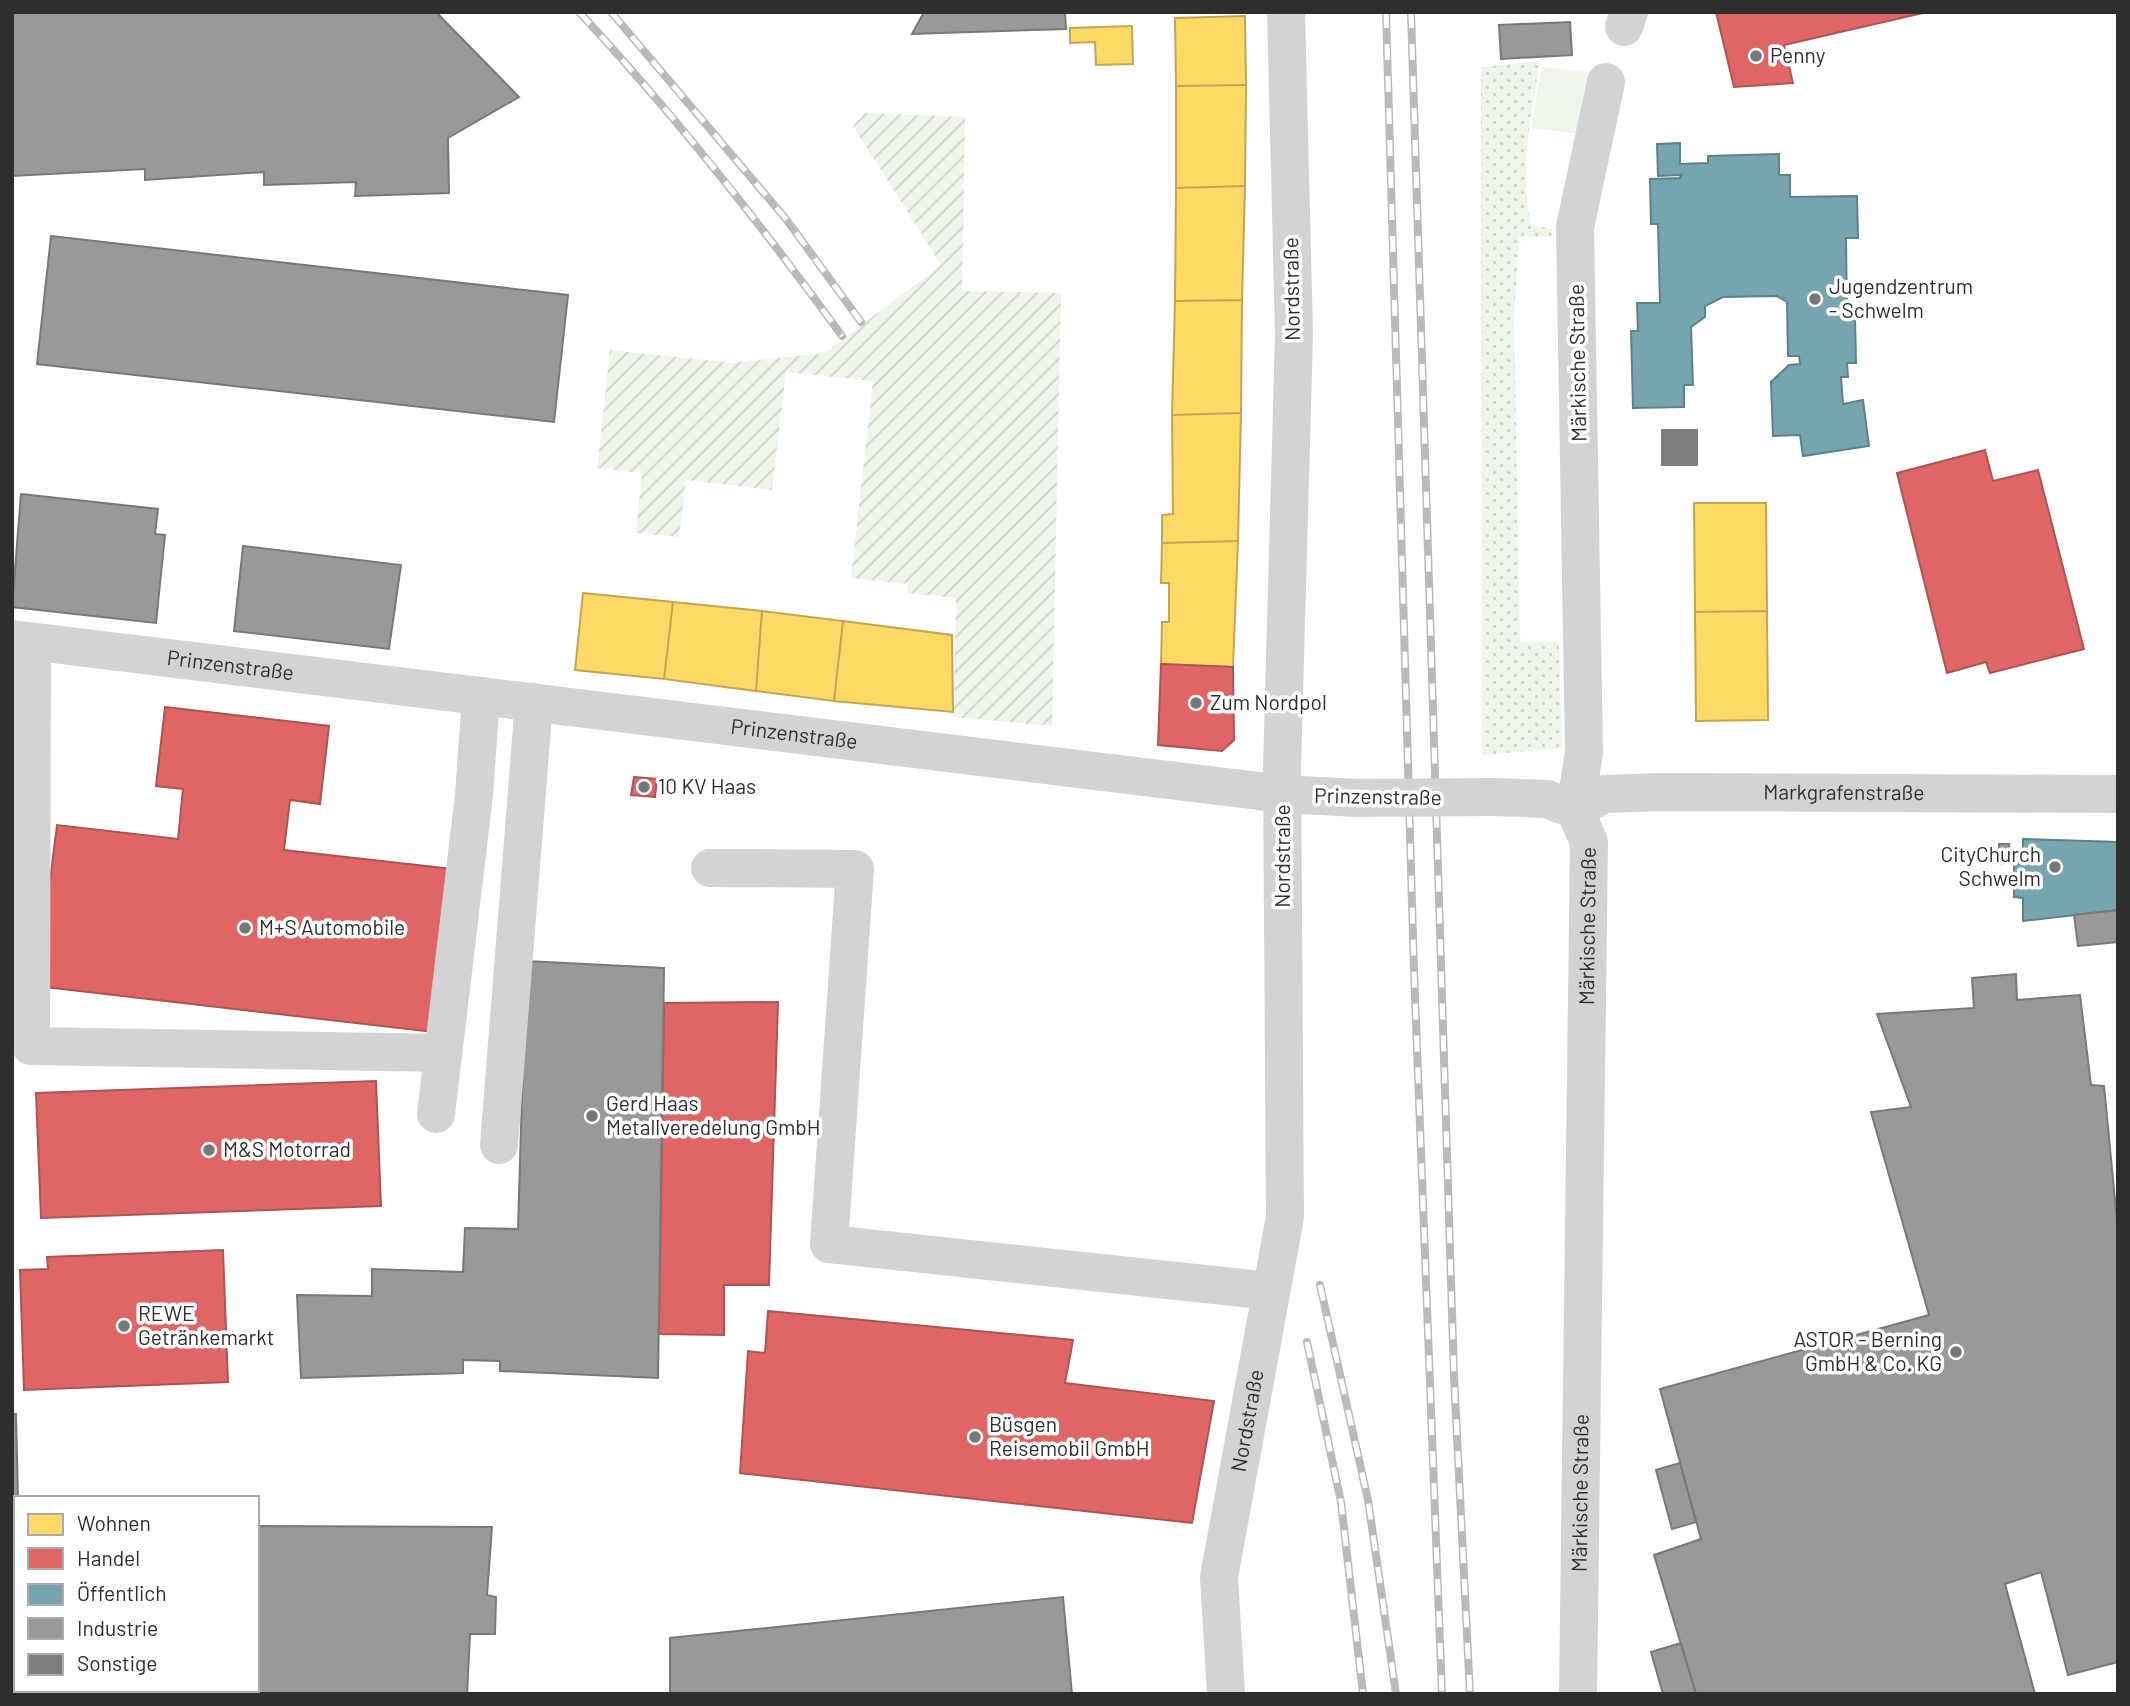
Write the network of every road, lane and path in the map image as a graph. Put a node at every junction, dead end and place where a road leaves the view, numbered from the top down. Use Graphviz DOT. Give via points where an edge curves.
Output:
graph roads {
  1 [pos="1286,12"];
  2 [pos="1606,82"];
  3 [pos="22,640"];
  4 [pos="481,696"];
  5 [pos="534,702"];
  6 [pos="1283,794"];
  7 [pos="2118,794"];
  8 [pos="1576,810"];
  9 [pos="710,868"];
  10 [pos="443,1053"];
  11 [pos="436,1114"];
  12 [pos="499,1145"];
  13 [pos="1272,1292"];
  14 [pos="1226,1694"];
  15 [pos="1578,1694"];
  1 -- 6 [label="street, Nordstraße" via="1294,335"];
  2 -- 8 [label="street, Märkische Straße" via="1575,227 1584,752"];
  3 -- 4 [label="street, Prinzenstraße"];
  3 -- 10 [label="street" via="31,1046"];
  4 -- 5 [label="street, Prinzenstraße"];
  4 -- 10 [label="street" via="474,796"];
  5 -- 6 [label="street, Prinzenstraße"];
  5 -- 12 [label="street"];
  6 -- 8 [label="street, Prinzenstraße, bridge" via="1547,799"];
  6 -- 13 [label="street, Nordstraße" via="1285,1217"];
  7 -- 8 [label="street, Markgrafenstraße" via="1663,792 1604,794"];
  8 -- 15 [label="street, Märkische Straße" via="1589,842"];
  9 -- 13 [label="street" via="855,869 829,1244"];
  10 -- 11 [label="street"];
  13 -- 14 [label="street, Nordstraße" via="1219,1577"];
}
